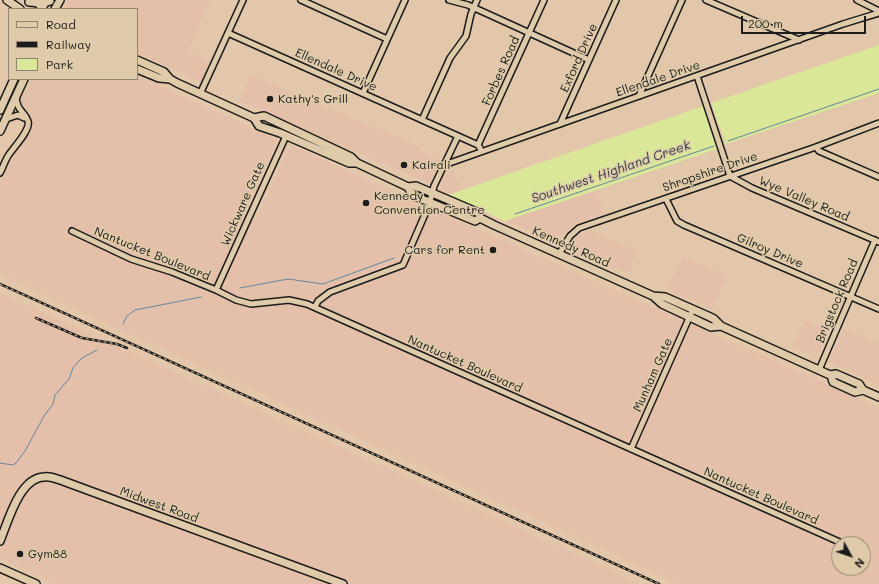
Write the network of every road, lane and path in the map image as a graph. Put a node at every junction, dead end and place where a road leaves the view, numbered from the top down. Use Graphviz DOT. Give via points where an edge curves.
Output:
graph roads {
  1 [pos="7,0"];
  2 [pos="243,0"];
  3 [pos="301,0"];
  4 [pos="405,0"];
  5 [pos="449,0"];
  6 [pos="477,0"];
  7 [pos="544,0"];
  8 [pos="616,0"];
  9 [pos="682,0"];
  10 [pos="706,0"];
  11 [pos="857,0"];
  12 [pos="28,1"];
  13 [pos="46,5"];
  14 [pos="19,8"];
  15 [pos="474,8"];
  16 [pos="879,12"];
  17 [pos="228,33"];
  18 [pos="529,33"];
  19 [pos="387,39"];
  20 [pos="798,40"];
  21 [pos="138,60"];
  22 [pos="589,60"];
  23 [pos="138,69"];
  24 [pos="697,76"];
  25 [pos="170,79"];
  26 [pos="14,80"];
  27 [pos="24,80"];
  28 [pos="363,93"];
  29 [pos="200,94"];
  30 [pos="16,96"];
  31 [pos="639,96"];
  32 [pos="0,110"];
  33 [pos="6,118"];
  34 [pos="254,118"];
  35 [pos="422,120"];
  36 [pos="28,121"];
  37 [pos="879,123"];
  38 [pos="560,124"];
  39 [pos="290,128"];
  40 [pos="0,131"];
  41 [pos="286,136"];
  42 [pos="458,136"];
  43 [pos="478,145"];
  44 [pos="816,147"];
  45 [pos="481,151"];
  46 [pos="356,163"];
  47 [pos="444,165"];
  48 [pos="0,173"];
  49 [pos="730,176"];
  50 [pos="879,177"];
  51 [pos="408,187"];
  52 [pos="432,192"];
  53 [pos="666,199"];
  54 [pos="430,202"];
  55 [pos="480,218"];
  56 [pos="72,231"];
  57 [pos="877,241"];
  58 [pos="559,254"];
  59 [pos="216,290"];
  60 [pos="653,296"];
  61 [pos="850,296"];
  62 [pos="315,307"];
  63 [pos="693,309"];
  64 [pos="879,309"];
  65 [pos="690,317"];
  66 [pos="720,326"];
  67 [pos="819,370"];
  68 [pos="879,397"];
  69 [pos="631,449"];
  70 [pos="831,538"];
  71 [pos="0,541"];
  72 [pos="0,568"];
  73 [pos="36,584"];
  74 [pos="343,584"];
  1 -- 14 [label="main road"];
  2 -- 17 [label="street"];
  3 -- 19 [label="street"];
  4 -- 19 [label="street"];
  5 -- 15 [label="street"];
  6 -- 15 [label="street"];
  7 -- 18 [label="street, Forbes Road"];
  8 -- 22 [label="street, Exford Drive"];
  9 -- 31 [label="street"];
  10 -- 20 [label="street"];
  11 -- 16 [label="street"];
  12 -- 13 [label="main road"];
  12 -- 13 [label="main road"];
  15 -- 18 [label="street"];
  15 -- 35 [label="street" via="466,36 450,58"];
  16 -- 20 [label="street, Ellendale Drive"];
  17 -- 28 [label="street, Ellendale Drive"];
  17 -- 29 [label="street"];
  18 -- 22 [label="street"];
  18 -- 43 [label="street, Forbes Road"];
  19 -- 28 [label="street"];
  20 -- 24 [label="street, Ellendale Drive"];
  21 -- 25 [label="main road, Kennedy Road" via="164,72"];
  22 -- 38 [label="street, Exford Drive"];
  23 -- 25 [label="main road, Kennedy Road" via="159,78"];
  24 -- 31 [label="street, Ellendale Drive"];
  24 -- 49 [label="street"];
  25 -- 29 [label="main road, Kennedy Road"];
  26 -- 32 [label="main road"];
  27 -- 30 [label="main road"];
  28 -- 35 [label="street, Ellendale Drive"];
  29 -- 34 [label="main road, Kennedy Road"];
  30 -- 33 [label="main road"];
  30 -- 36 [label="street" via="18,107"];
  31 -- 38 [label="street, Ellendale Drive"];
  33 -- 36 [label="street" via="18,115"];
  33 -- 40 [label="main road"];
  34 -- 39 [label="main road, Kennedy Road" via="264,116"];
  34 -- 41 [label="main road, Kennedy Road" via="260,126"];
  35 -- 42 [label="street, Ellendale Drive"];
  36 -- 48 [label="street" via="27,131 9,154"];
  37 -- 44 [label="street, Shropshire Drive"];
  38 -- 45 [label="street, Ellendale Drive"];
  39 -- 41 [label="main road, Wickware Gate"];
  39 -- 46 [label="main road, Kennedy Road" via="351,157"];
  41 -- 46 [label="main road, Kennedy Road" via="349,163"];
  41 -- 59 [label="street, Wickware Gate"];
  42 -- 43 [label="street, Ellendale Drive"];
  42 -- 47 [label="street"];
  43 -- 45 [label="street"];
  44 -- 49 [label="street, Shropshire Drive"];
  44 -- 50 [label="street" via="819,151"];
  45 -- 47 [label="street, Ellendale Drive"];
  46 -- 51 [label="main road, Kennedy Road"];
  47 -- 52 [label="street"];
  49 -- 53 [label="street, Shropshire Drive"];
  49 -- 57 [label="street, Wye Valley Road" via="752,188"];
  51 -- 52 [label="main road, Kennedy Road" via="416,186"];
  51 -- 54 [label="main road, Kennedy Road" via="412,194"];
  52 -- 54 [label="street"];
  52 -- 55 [label="main road, Kennedy Road" via="479,213"];
  53 -- 58 [label="street, Shropshire Drive" via="576,230"];
  53 -- 61 [label="street, Gilroy Drive" via="677,221 684,225"];
  54 -- 55 [label="main road, Kennedy Road" via="475,222"];
  54 -- 62 [label="street" via="403,265 330,292 318,300"];
  55 -- 58 [label="main road, Kennedy Road"];
  56 -- 59 [label="street, Nantucket Boulevard" via="134,260"];
  57 -- 61 [label="street, Brigstock Road"];
  58 -- 60 [label="main road, Kennedy Road"];
  59 -- 62 [label="street, Nantucket Boulevard" via="251,304 294,300"];
  60 -- 63 [label="main road, Kennedy Road" via="665,297"];
  60 -- 65 [label="main road, Kennedy Road" via="662,304"];
  61 -- 64 [label="street, Gilroy Drive"];
  61 -- 67 [label="street, Brigstock Road"];
  62 -- 69 [label="street, Nantucket Boulevard"];
  63 -- 65 [label="street, Munham Gate"];
  63 -- 66 [label="main road, Kennedy Road" via="714,319"];
  65 -- 66 [label="main road, Kennedy Road" via="711,327"];
  65 -- 69 [label="street, Munham Gate"];
  66 -- 67 [label="main road, Kennedy Road"];
  67 -- 68 [label="main road, Kennedy Road" via="859,384 864,390"];
  69 -- 70 [label="street, Nantucket Boulevard"];
  71 -- 74 [label="main road, Midwest Road" via="22,491 32,481 44,476"];
  72 -- 73 [label="main road"];
}
